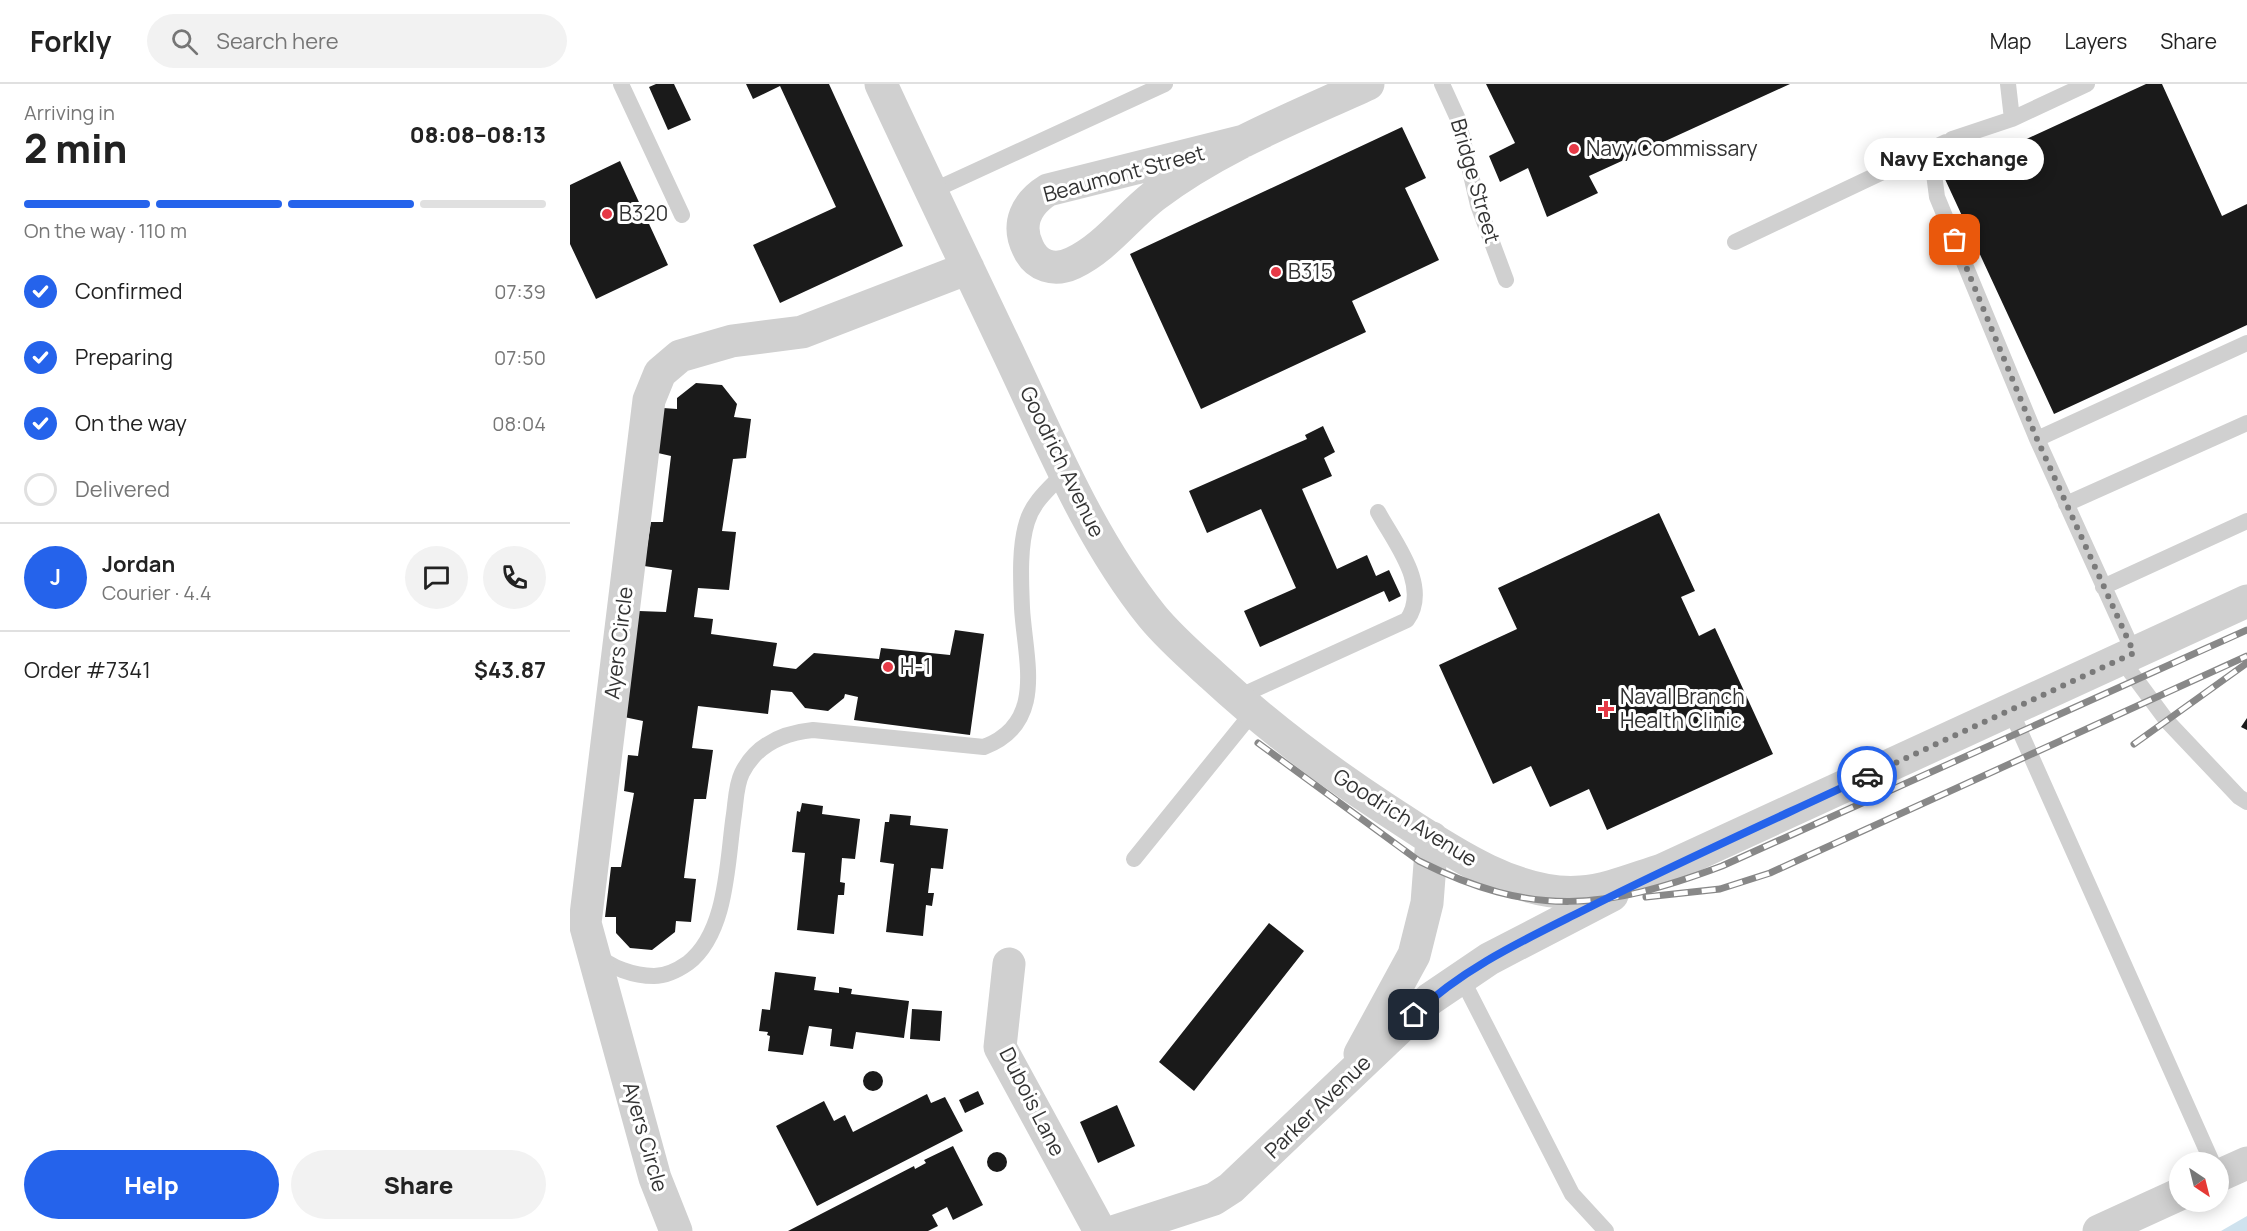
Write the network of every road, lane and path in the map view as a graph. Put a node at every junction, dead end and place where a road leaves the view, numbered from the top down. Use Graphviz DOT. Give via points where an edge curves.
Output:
graph roads {
  1 [pos="621,84"];
  2 [pos="881,84"];
  3 [pos="1165,84"];
  4 [pos="1368,84"];
  5 [pos="1442,84"];
  6 [pos="2008,84"];
  7 [pos="2087,84"];
  8 [pos="2012,119"];
  9 [pos="1952,140"];
  10 [pos="1244,141"];
  11 [pos="930,192"];
  12 [pos="682,215"];
  13 [pos="1735,242"];
  14 [pos="968,268"];
  15 [pos="1506,280"];
  16 [pos="2247,343"];
  17 [pos="2247,423"];
  18 [pos="2037,439"];
  19 [pos="1065,472"];
  20 [pos="2066,504"];
  21 [pos="1378,512"];
  22 [pos="2247,521"];
  23 [pos="2103,587"];
  24 [pos="2247,601"];
  25 [pos="2127,656"];
  26 [pos="1245,705"];
  27 [pos="2010,709"];
  28 [pos="2247,802"];
  29 [pos="1432,838"];
  30 [pos="1134,860"];
  31 [pos="1662,870"];
  32 [pos="592,948"];
  33 [pos="1009,964"];
  34 [pos="1461,977"];
  35 [pos="1348,1077"];
  36 [pos="2208,1152"];
  37 [pos="2247,1163"];
  38 [pos="2229,1171"];
  39 [pos="2169,1199"];
  40 [pos="676,1231"];
  41 [pos="1100,1231"];
  42 [pos="1116,1231"];
  43 [pos="1606,1231"];
  44 [pos="2098,1231"];
  1 -- 12 [label="lane"];
  2 -- 11 [label="street, Goodrich Avenue"];
  3 -- 11 [label="lane"];
  4 -- 10 [label="street, Beaumont Street"];
  5 -- 15 [label="lane, Bridge Street" via="1458,119 1478,205"];
  6 -- 8 [label="lane"];
  7 -- 8 [label="lane"];
  8 -- 9 [label="lane"];
  9 -- 13 [label="lane"];
  9 -- 18 [label="lane" via="1937,153 1932,166 1937,197"];
  10 -- 10 [label="street, Beaumont Street" via="1048,190 1035,198 1025,215 1024,241 1032,257 1049,267 1073,263 1154,196"];
  11 -- 14 [label="street, Goodrich Avenue"];
  14 -- 19 [label="street, Goodrich Avenue"];
  14 -- 32 [label="street, Ayers Circle" via="802,332 732,341 680,356 655,382 649,400 586,913 587,938"];
  16 -- 18 [label="lane"];
  17 -- 20 [label="lane"];
  18 -- 20 [label="lane"];
  19 -- 26 [label="street, Goodrich Avenue" via="1095,533 1133,590 1177,643"];
  19 -- 32 [label="lane" via="1041,496 1027,521 1023,540 1022,607 1029,685 1022,713 1012,730 1002,740 984,747 813,730 771,742 758,751 741,774 719,915 704,947 681,967 658,976 627,971 601,958"];
  20 -- 23 [label="lane"];
  21 -- 26 [label="lane" via="1414,580 1414,610 1407,620"];
  22 -- 23 [label="lane"];
  23 -- 25 [label="lane"];
  24 -- 25 [label="street, Goodrich Avenue"];
  25 -- 27 [label="street, Goodrich Avenue"];
  25 -- 28 [label="lane" via="2167,721"];
  26 -- 29 [label="street, Goodrich Avenue" via="1342,781"];
  26 -- 30 [label="lane"];
  27 -- 31 [label="street, Goodrich Avenue"];
  27 -- 36 [label="lane"];
  29 -- 31 [label="street, Goodrich Avenue" via="1477,864 1540,890 1595,891"];
  29 -- 35 [label="street" via="1427,903 1414,955"];
  31 -- 34 [label="street, Parker Avenue" via="1514,945"];
  32 -- 40 [label="street, Ayers Circle" via="655,1178"];
  33 -- 41 [label="street, Dubois Lane" via="999,1047"];
  34 -- 35 [label="street, Parker Avenue" via="1430,999"];
  34 -- 43 [label="lane" via="1572,1194"];
  35 -- 42 [label="street, Parker Avenue" via="1232,1188 1214,1198"];
  37 -- 38 [label="street"];
  39 -- 44 [label="street"];
}
